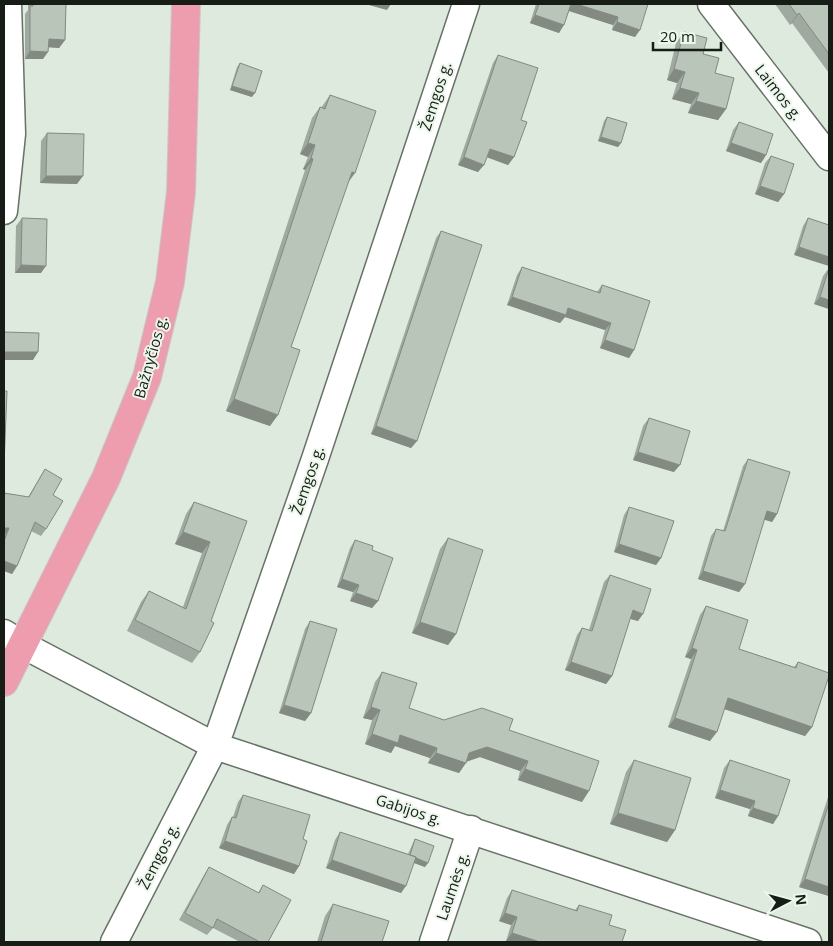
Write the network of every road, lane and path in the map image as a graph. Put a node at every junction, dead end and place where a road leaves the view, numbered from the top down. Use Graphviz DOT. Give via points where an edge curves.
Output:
graph roads {
  1 [pos="8,4"];
  2 [pos="186,4"];
  3 [pos="466,4"];
  4 [pos="710,4"];
  5 [pos="829,157"];
  6 [pos="4,211"];
  7 [pos="14,639"];
  8 [pos="4,682"];
  9 [pos="215,746"];
  10 [pos="471,829"];
  11 [pos="114,942"];
  12 [pos="433,942"];
  13 [pos="808,942"];
  1 -- 6 [label="street" via="12,134"];
  2 -- 7 [label="main road, Bažnyčios g." via="181,192 170,282 148,376 106,478"];
  3 -- 9 [label="street, Žemgos g." via="315,459"];
  4 -- 5 [label="street, Laimos g."];
  7 -- 8 [label="main road, Bažnyčios g."];
  7 -- 9 [label="street, Gabijos g."];
  9 -- 10 [label="street, Gabijos g."];
  9 -- 11 [label="street, Žemgos g."];
  10 -- 12 [label="street, Laumės g."];
  10 -- 13 [label="street, Gabijos g."];
}
